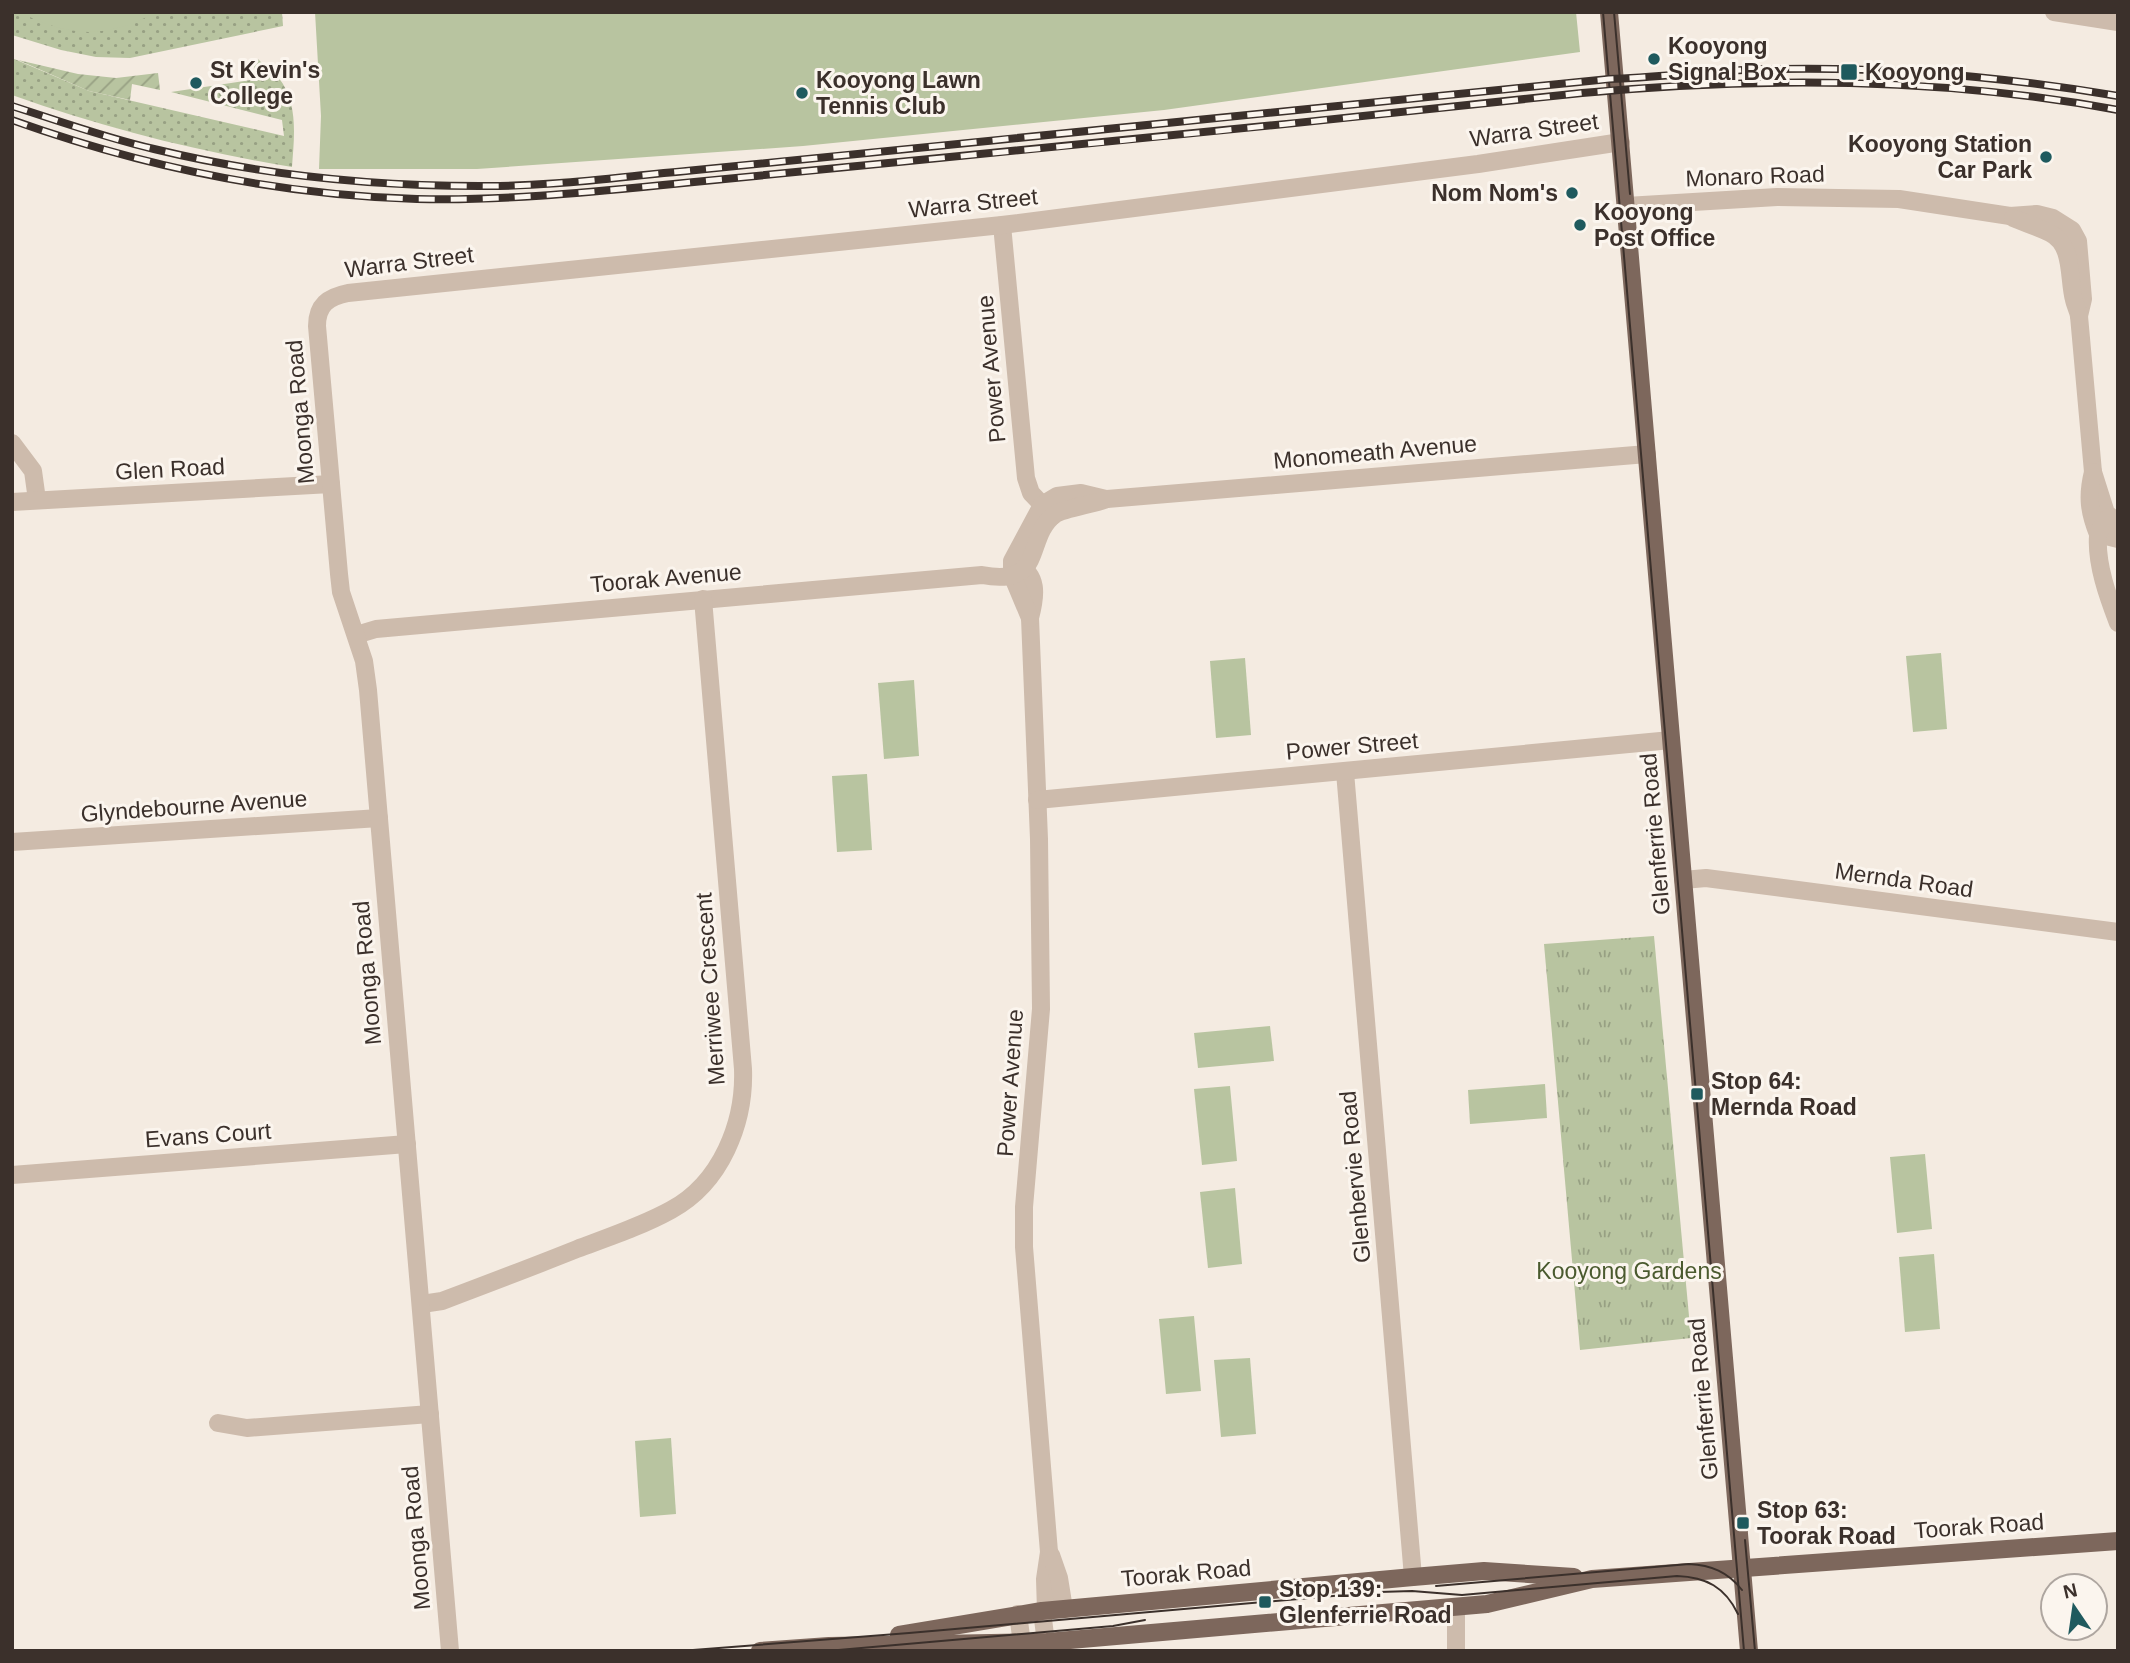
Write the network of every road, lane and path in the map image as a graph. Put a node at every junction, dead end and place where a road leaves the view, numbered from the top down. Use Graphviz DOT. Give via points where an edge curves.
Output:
graph roads {
  1 [pos="1609,12"];
  2 [pos="2054,12"];
  3 [pos="2118,22"];
  4 [pos="1621,142"];
  5 [pos="1626,206"];
  6 [pos="1002,225"];
  7 [pos="329,298"];
  8 [pos="12,443"];
  9 [pos="1647,454"];
  10 [pos="2093,472"];
  11 [pos="331,484"];
  12 [pos="37,500"];
  13 [pos="12,502"];
  14 [pos="1047,510"];
  15 [pos="2113,520"];
  16 [pos="2098,534"];
  17 [pos="2118,539"];
  18 [pos="1016,568"];
  19 [pos="703,599"];
  20 [pos="2118,622"];
  21 [pos="356,635"];
  22 [pos="1671,740"];
  23 [pos="1345,772"];
  24 [pos="1037,800"];
  25 [pos="379,818"];
  26 [pos="12,842"];
  27 [pos="1683,880"];
  28 [pos="2118,932"];
  29 [pos="407,1144"];
  30 [pos="12,1175"];
  31 [pos="422,1304"];
  32 [pos="430,1414"];
  33 [pos="218,1423"];
  34 [pos="2118,1541"];
  35 [pos="1742,1567"];
  36 [pos="1413,1577"];
  37 [pos="1591,1579"];
  38 [pos="1456,1607"];
  39 [pos="1051,1610"];
  40 [pos="1018,1614"];
  41 [pos="829,1646"];
  42 [pos="1023,1647"];
  43 [pos="1047,1647"];
  44 [pos="450,1651"];
  45 [pos="760,1651"];
  46 [pos="1456,1651"];
  47 [pos="1749,1651"];
  1 -- 4 [label="main road, Glenferrie Road"];
  2 -- 3 [label="street"];
  4 -- 5 [label="main road, Glenferrie Road"];
  4 -- 6 [label="street, Warra Street"];
  5 -- 9 [label="main road, Glenferrie Road"];
  5 -- 10 [label="street, Monaro Road" via="1777,197 1899,199 2010,216 2050,233 2059,239 2068,259 2080,316"];
  6 -- 7 [label="street, Warra Street" via="425,284"];
  6 -- 14 [label="street, Power Avenue" via="1026,478 1031,493"];
  7 -- 11 [label="street, Moonga Road" via="320,309 317,326"];
  8 -- 12 [label="street" via="34,474"];
  9 -- 14 [label="street, Monomeath Avenue" via="1107,499 1086,507"];
  9 -- 22 [label="main road, Glenferrie Road"];
  10 -- 15 [label="street, Monaro Road"];
  10 -- 16 [label="street, Monaro Road" via="2089,506"];
  11 -- 12 [label="street, Glen Road"];
  11 -- 21 [label="street, Moonga Road" via="341,592"];
  12 -- 13 [label="street, Glen Road"];
  14 -- 18 [label="street" via="1034,553"];
  15 -- 16 [label="street"];
  16 -- 17 [label="street"];
  16 -- 20 [label="street, Monaro Road" via="2107,592"];
  18 -- 19 [label="street, Toorak Avenue" via="1003,578 982,575"];
  18 -- 24 [label="street, Power Avenue" via="1034,584 1030,618"];
  19 -- 21 [label="street, Toorak Avenue" via="376,629"];
  19 -- 31 [label="street, Merriwee Crescent" via="744,1069 737,1127 709,1176 673,1209 442,1301"];
  21 -- 25 [label="street, Moonga Road" via="365,671"];
  22 -- 23 [label="street, Power Street"];
  22 -- 27 [label="main road, Glenferrie Road"];
  23 -- 24 [label="street, Power Street"];
  23 -- 36 [label="street, Glenbervie Road"];
  24 -- 39 [label="street, Power Avenue" via="1041,1009 1023,1223 1049,1552 1045,1579"];
  25 -- 26 [label="street, Glyndebourne Avenue"];
  25 -- 29 [label="street, Moonga Road"];
  27 -- 28 [label="street, Mernda Road" via="1706,878"];
  27 -- 35 [label="main road, Glenferrie Road"];
  29 -- 30 [label="street, Evans Court"];
  29 -- 31 [label="street, Moonga Road"];
  31 -- 32 [label="street, Moonga Road"];
  32 -- 33 [label="street" via="247,1428"];
  32 -- 44 [label="street, Moonga Road"];
  34 -- 35 [label="main road, Toorak Road"];
  35 -- 37 [label="main road, Toorak Road"];
  35 -- 47 [label="main road, Glenferrie Road"];
  36 -- 37 [label="main road, Toorak Road" via="1484,1571"];
  36 -- 39 [label="main road, Toorak Road"];
  37 -- 38 [label="main road, Toorak Road"];
  38 -- 43 [label="main road, Toorak Road"];
  38 -- 46 [label="street"];
  39 -- 40 [label="main road, Toorak Road"];
  39 -- 43 [label="street, Power Avenue"];
  40 -- 41 [label="main road, Toorak Road"];
  40 -- 42 [label="street"];
  41 -- 42 [label="main road, Toorak Road"];
  41 -- 45 [label="main road, Toorak Road"];
  42 -- 43 [label="main road, Toorak Road"];
}
